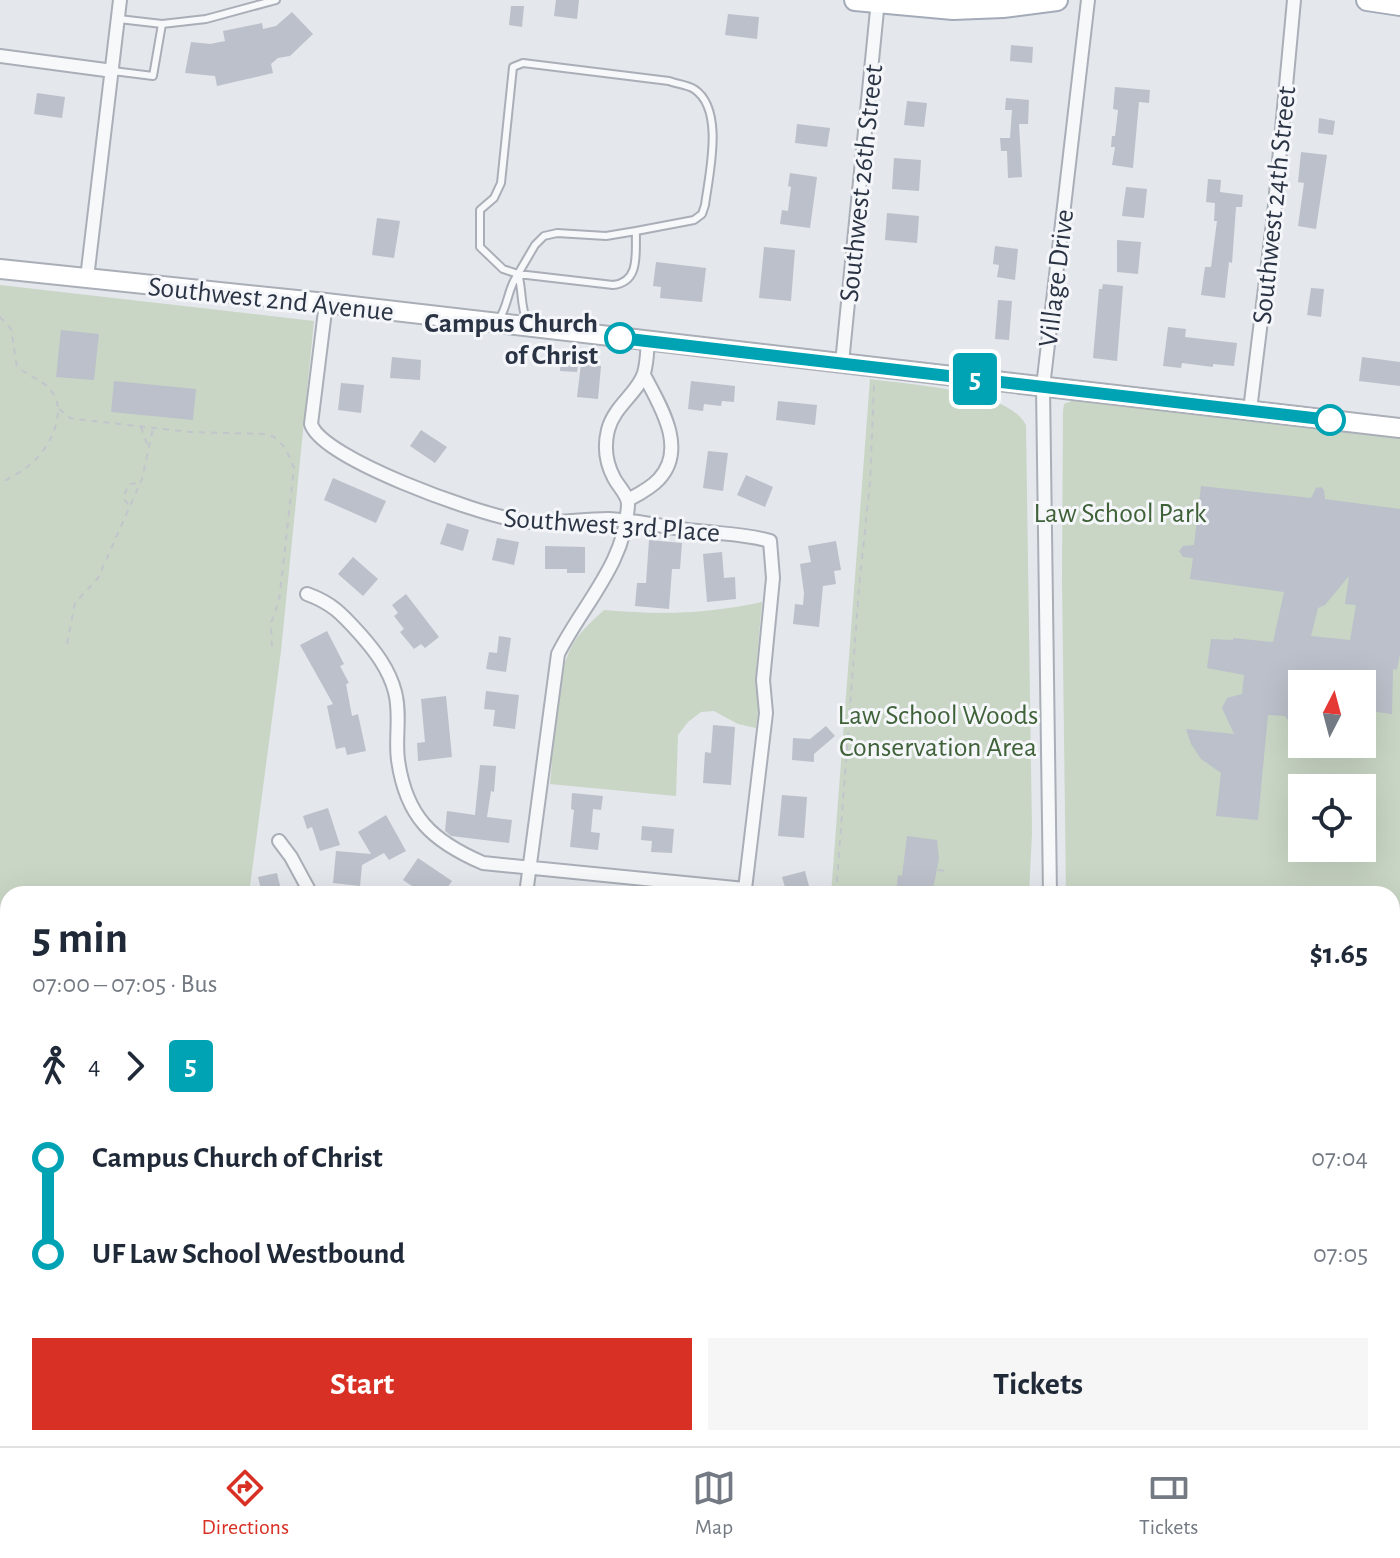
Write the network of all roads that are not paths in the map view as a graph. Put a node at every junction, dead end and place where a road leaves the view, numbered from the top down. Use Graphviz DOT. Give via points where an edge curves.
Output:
graph roads {
  1 [pos="120,0"];
  2 [pos="276,0"];
  3 [pos="855,0"];
  4 [pos="1057,0"];
  5 [pos="1088,0"];
  6 [pos="1294,0"];
  7 [pos="1367,0"];
  8 [pos="878,1"];
  9 [pos="1400,5"];
  10 [pos="118,19"];
  11 [pos="162,24"];
  12 [pos="0,56"];
  13 [pos="113,71"];
  14 [pos="636,231"];
  15 [pos="0,269"];
  16 [pos="518,274"];
  17 [pos="87,278"];
  18 [pos="326,303"];
  19 [pos="496,323"];
  20 [pos="531,327"];
  21 [pos="648,342"];
  22 [pos="842,363"];
  23 [pos="644,375"];
  24 [pos="1043,387"];
  25 [pos="1250,410"];
  26 [pos="1400,428"];
  27 [pos="628,500"];
  28 [pos="625,521"];
  29 [pos="307,594"];
  30 [pos="279,841"];
  31 [pos="529,866"];
  32 [pos="307,886"];
  33 [pos="527,886"];
  34 [pos="717,886"];
  35 [pos="745,886"];
  36 [pos="1050,886"];
  1 -- 10 [label="street"];
  2 -- 11 [label="lane" via="206,19"];
  3 -- 8 [label="main road"];
  4 -- 8 [label="main road" via="953,9"];
  5 -- 24 [label="street, Village Drive"];
  6 -- 25 [label="street, Southwest 24th Street"];
  7 -- 9 [label="main road"];
  8 -- 22 [label="street, Southwest 26th Street"];
  10 -- 11 [label="lane"];
  10 -- 13 [label="street"];
  11 -- 13 [label="lane" via="153,76"];
  12 -- 13 [label="street"];
  13 -- 17 [label="street"];
  14 -- 16 [label="lane" via="544,236"];
  14 -- 16 [label="lane" via="635,265 623,284"];
  14 -- 16 [label="lane" via="702,214 713,133 704,99 693,88 669,81 523,63 513,67 501,183 480,210 480,247 503,269"];
  15 -- 17 [label="main road, Southwest 2nd Avenue"];
  16 -- 19 [label="lane"];
  16 -- 20 [label="lane"];
  17 -- 18 [label="main road, Southwest 2nd Avenue"];
  18 -- 19 [label="main road, Southwest 2nd Avenue"];
  18 -- 28 [label="street, Southwest 3rd Place" via="314,433 353,459 482,512 539,523"];
  19 -- 20 [label="main road, Southwest 2nd Avenue"];
  20 -- 21 [label="main road, Southwest 2nd Avenue"];
  21 -- 22 [label="main road, Southwest 2nd Avenue"];
  21 -- 23 [label="street"];
  22 -- 24 [label="main road, Southwest 2nd Avenue"];
  23 -- 27 [label="street" via="619,406 607,437 607,458"];
  23 -- 27 [label="street" via="667,420 671,446 660,479"];
  24 -- 25 [label="main road, Southwest 2nd Avenue"];
  24 -- 36 [label="street, Village Drive"];
  25 -- 26 [label="main road, Southwest 2nd Avenue"];
  27 -- 28 [label="street"];
  28 -- 31 [label="street" via="608,575 558,654"];
  28 -- 35 [label="street, Southwest 3rd Place" via="745,533 770,541 766,713"];
  29 -- 31 [label="street" via="329,601 377,654 391,679 398,708 398,759 411,808 427,830 483,863"];
  30 -- 32 [label="street"];
  31 -- 33 [label="street"];
  31 -- 34 [label="street, Southwest 3rd Place"];
}
